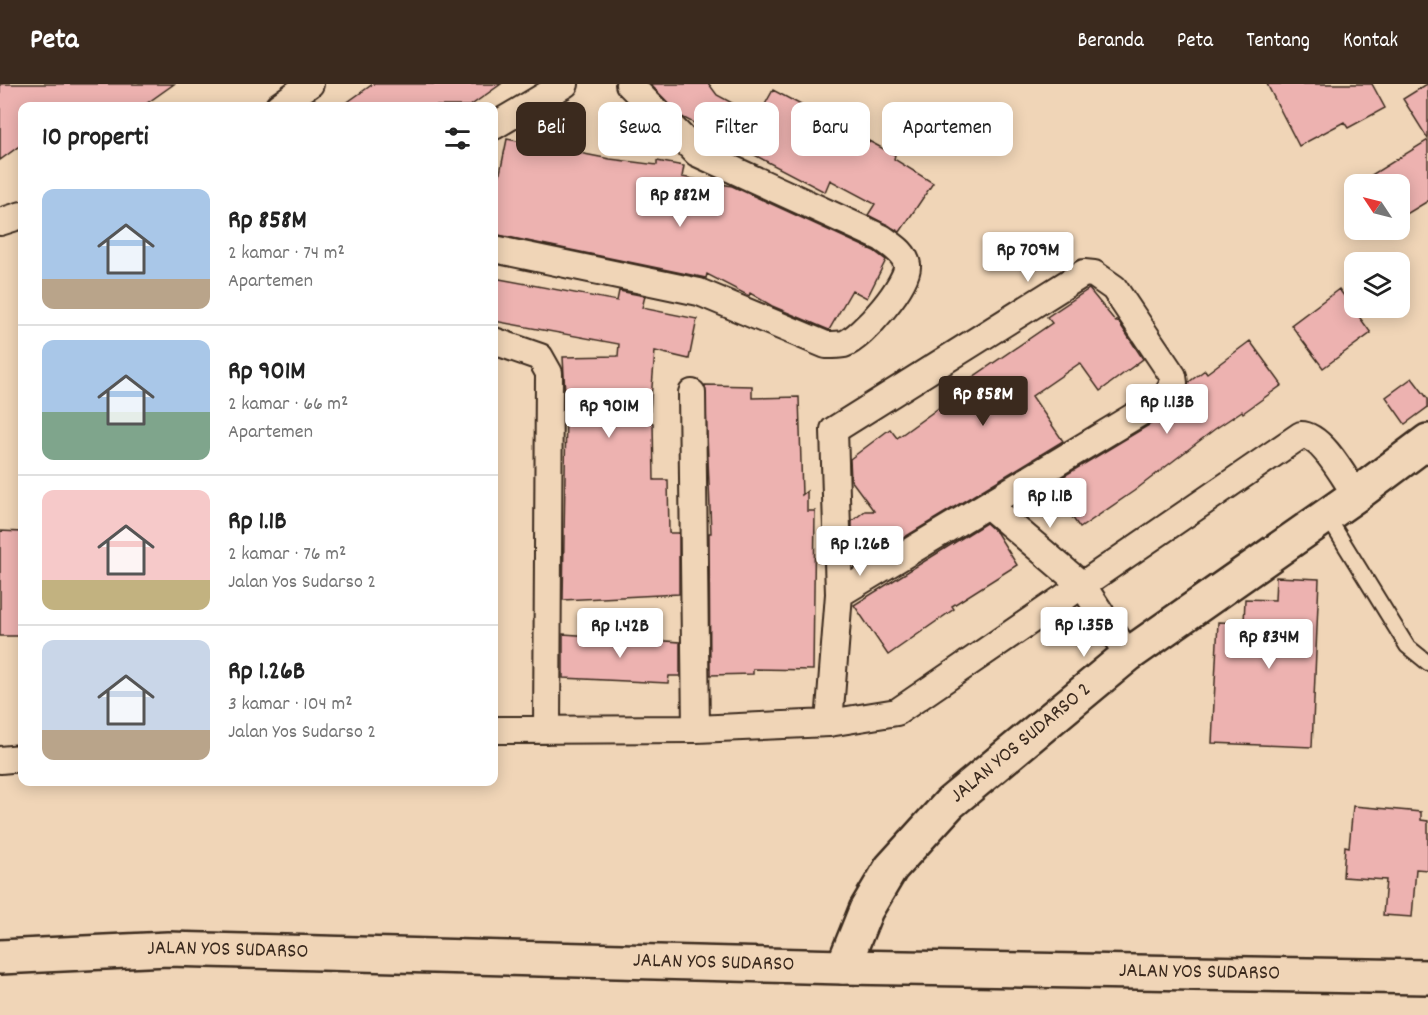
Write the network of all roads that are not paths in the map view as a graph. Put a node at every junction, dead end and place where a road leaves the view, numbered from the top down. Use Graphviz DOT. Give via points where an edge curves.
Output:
graph roads {
  1 [pos="310,84"];
  2 [pos="565,84"];
  3 [pos="629,84"];
  4 [pos="285,102"];
  5 [pos="498,124"];
  6 [pos="18,216"];
  7 [pos="0,222"];
  8 [pos="498,250"];
  9 [pos="498,342"];
  10 [pos="693,393"];
  11 [pos="1428,441"];
  12 [pos="1356,495"];
  13 [pos="989,506"];
  14 [pos="1327,516"];
  15 [pos="1083,586"];
  16 [pos="839,594"];
  17 [pos="1128,655"];
  18 [pos="1428,663"];
  19 [pos="829,723"];
  20 [pos="696,729"];
  21 [pos="498,730"];
  22 [pos="547,730"];
  23 [pos="18,758"];
  24 [pos="0,760"];
  25 [pos="0,957"];
  26 [pos="843,967"];
  27 [pos="1428,977"];
  1 -- 4 [label="street"];
  2 -- 5 [label="street"];
  3 -- 8 [label="street" via="697,153 882,238 898,250 908,268 877,317 844,344 826,345 699,292"];
  6 -- 7 [label="street"];
  9 -- 22 [label="street" via="540,357 549,373"];
  10 -- 20 [label="street"];
  11 -- 12 [label="main road, JALAN YOS SUDARSO 2"];
  12 -- 14 [label="main road, JALAN YOS SUDARSO 2"];
  12 -- 15 [label="street" via="1320,444 1301,435"];
  13 -- 15 [label="street"];
  13 -- 16 [label="street"];
  13 -- 16 [label="street" via="1156,405 1172,390 1173,376 1164,362 1114,288 1095,274 1084,273 834,430"];
  14 -- 17 [label="main road, JALAN YOS SUDARSO 2"];
  14 -- 18 [label="lane" via="1407,646"];
  15 -- 17 [label="street"];
  15 -- 19 [label="street" via="897,712"];
  16 -- 19 [label="street"];
  17 -- 26 [label="main road, JALAN YOS SUDARSO 2" via="950,803 913,841 866,910"];
  19 -- 20 [label="street"];
  20 -- 22 [label="street"];
  21 -- 22 [label="street"];
  23 -- 24 [label="street"];
  25 -- 26 [label="main road, JALAN YOS SUDARSO" via="168,949"];
  26 -- 27 [label="main road, JALAN YOS SUDARSO"];
}
